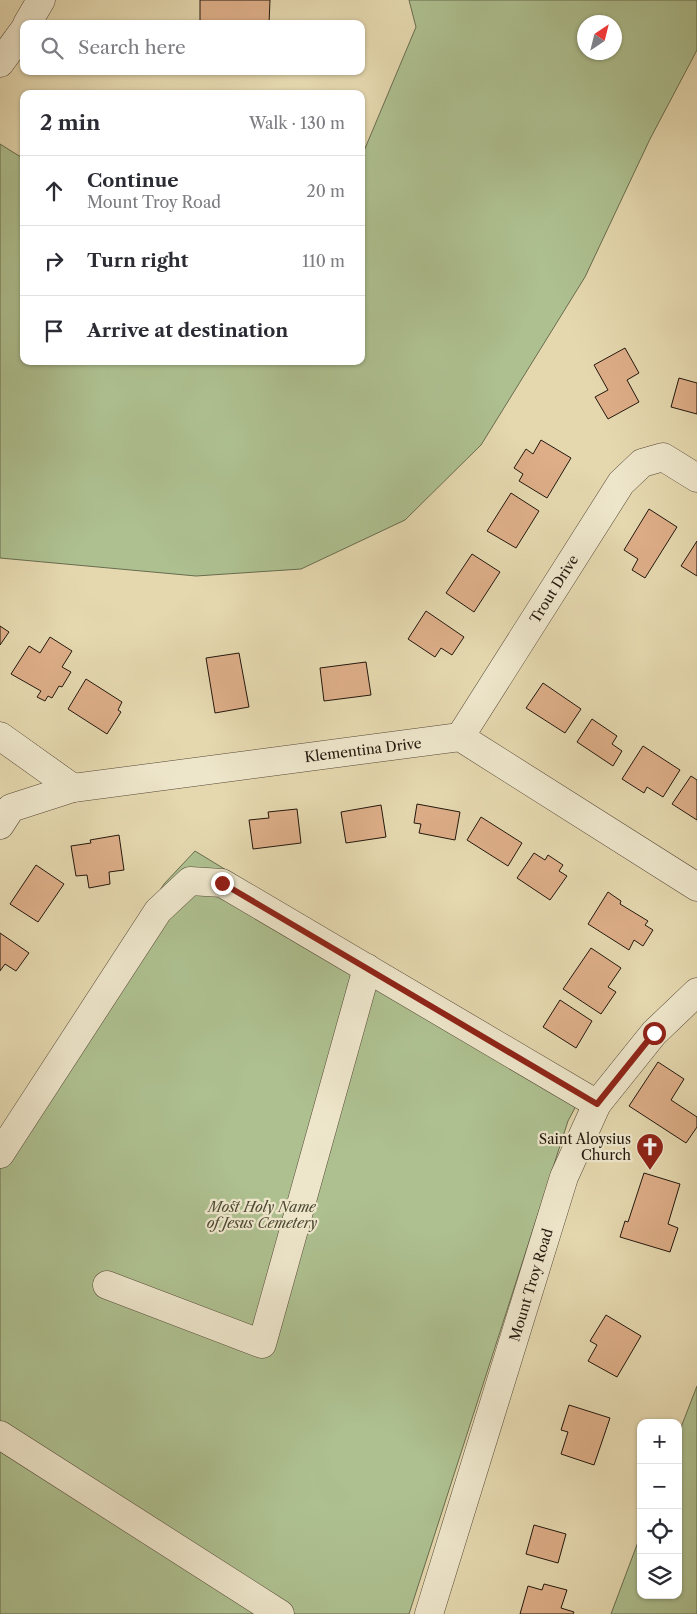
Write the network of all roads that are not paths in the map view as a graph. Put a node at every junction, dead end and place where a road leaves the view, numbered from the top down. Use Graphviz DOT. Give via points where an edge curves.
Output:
graph roads {
  1 [pos="41,0"];
  2 [pos="29,20"];
  3 [pos="20,36"];
  4 [pos="0,63"];
  5 [pos="697,478"];
  6 [pos="0,736"];
  7 [pos="460,737"];
  8 [pos="73,788"];
  9 [pos="0,825"];
  10 [pos="697,887"];
  11 [pos="367,968"];
  12 [pos="697,992"];
  13 [pos="597,1104"];
  14 [pos="0,1154"];
  15 [pos="107,1285"];
  16 [pos="0,1435"];
  17 [pos="280,1614"];
  18 [pos="429,1614"];
  1 -- 2 [label="street"];
  3 -- 4 [label="street"];
  5 -- 7 [label="street, Trout Drive" via="663,457 642,463 621,483"];
  6 -- 8 [label="street"];
  7 -- 8 [label="street, Klementina Drive"];
  7 -- 10 [label="street"];
  8 -- 9 [label="street, Klementina Drive" via="11,808"];
  11 -- 13 [label="street"];
  11 -- 14 [label="street" via="222,883 190,881 158,911"];
  11 -- 15 [label="street" via="262,1344"];
  12 -- 13 [label="street, Mount Troy Road" via="654,1033"];
  13 -- 18 [label="street, Mount Troy Road" via="564,1177"];
  16 -- 17 [label="street"];
}
